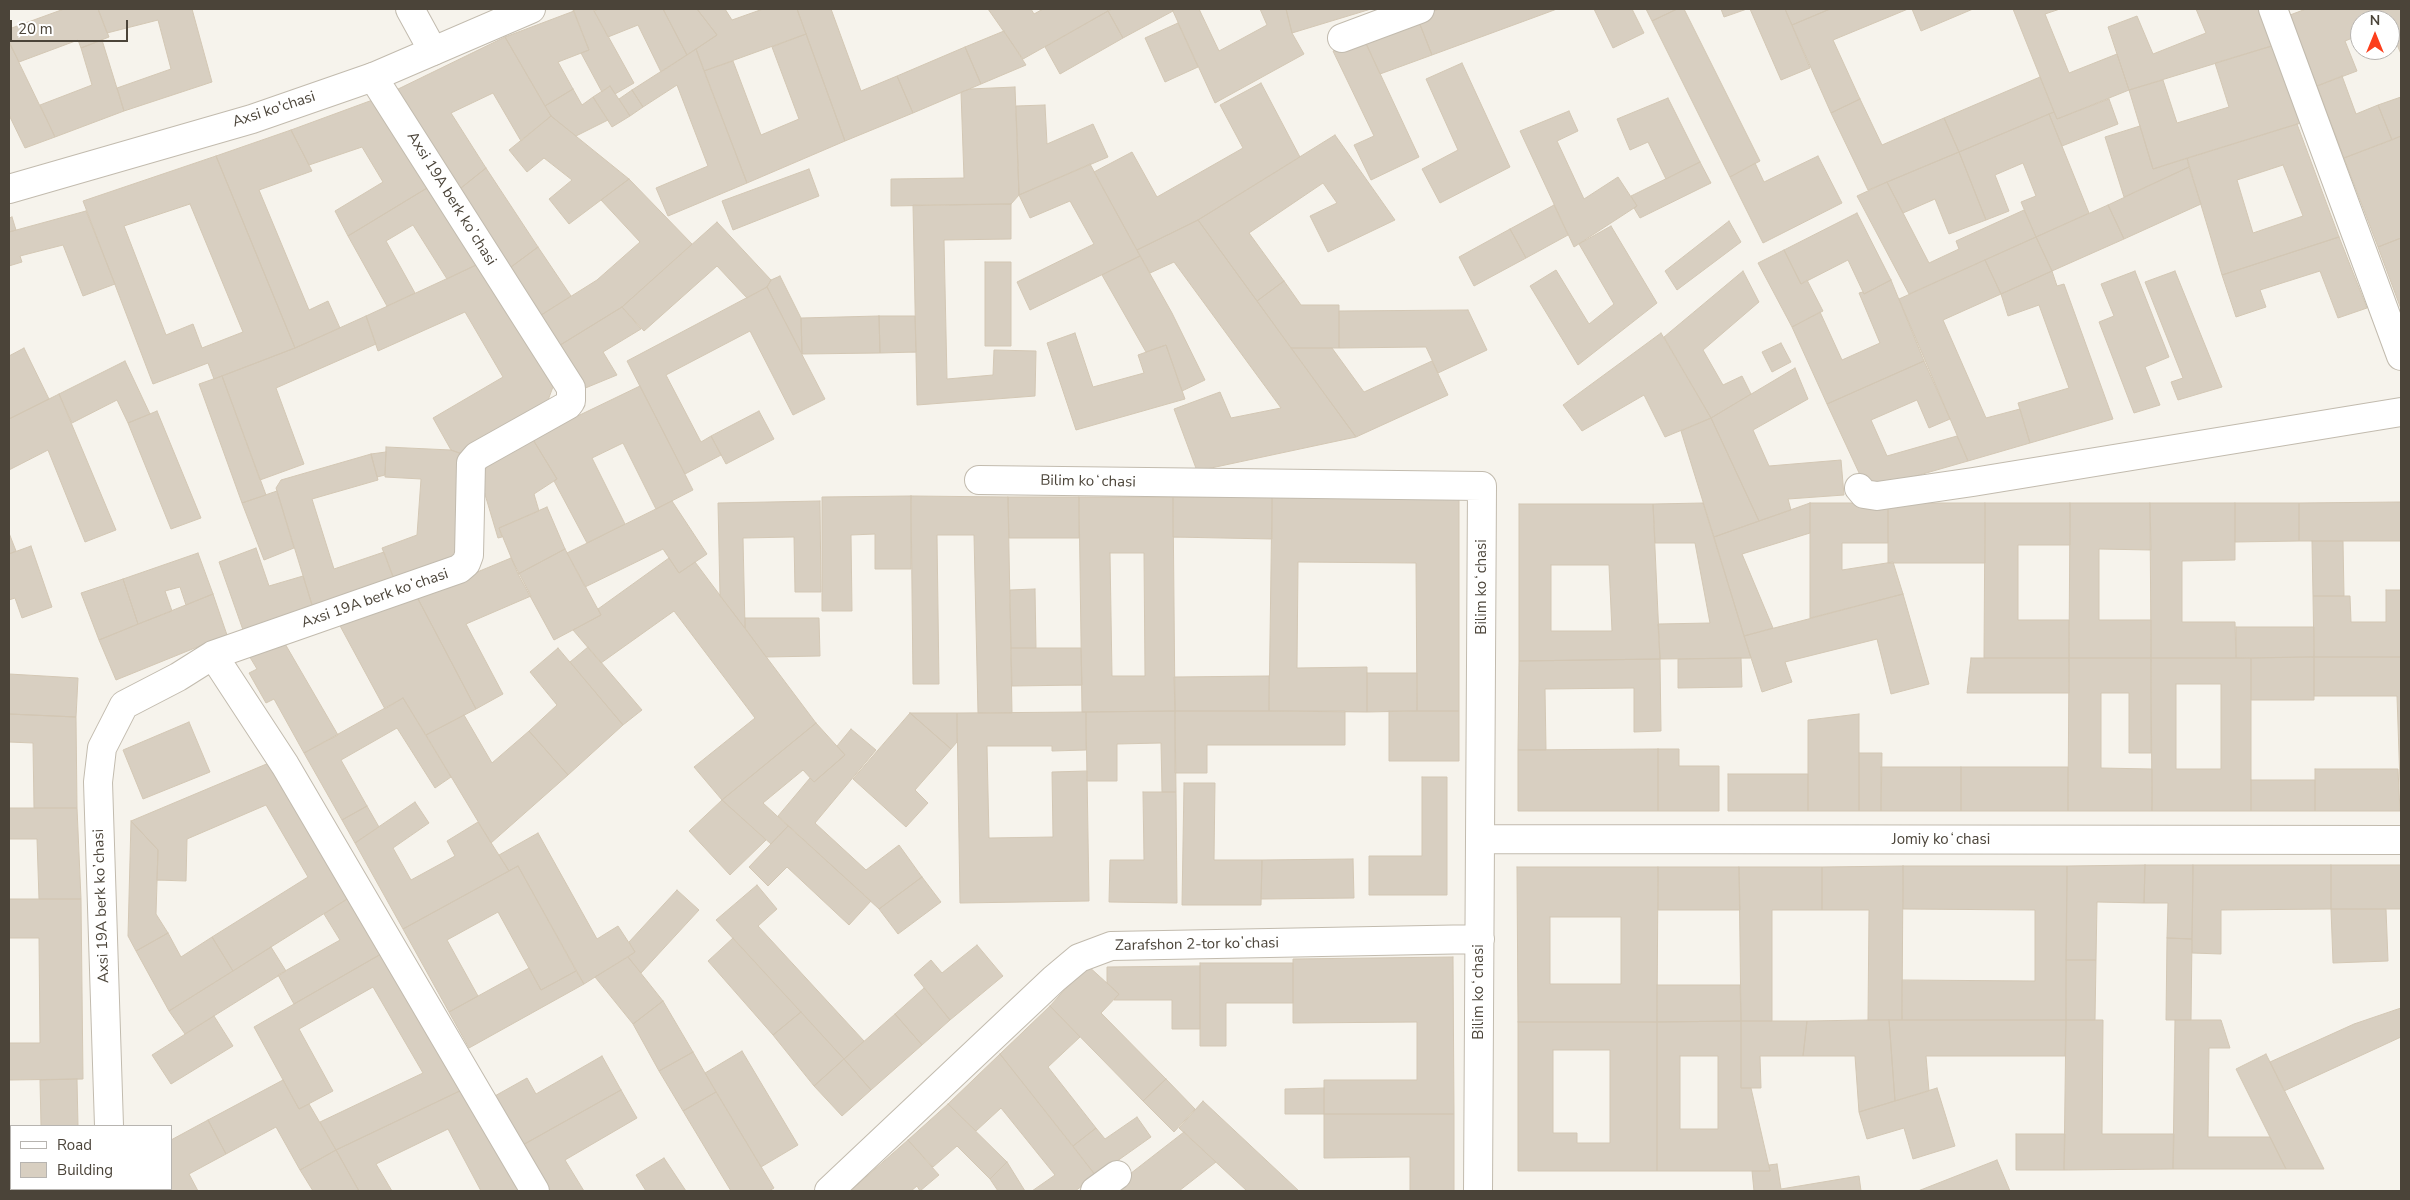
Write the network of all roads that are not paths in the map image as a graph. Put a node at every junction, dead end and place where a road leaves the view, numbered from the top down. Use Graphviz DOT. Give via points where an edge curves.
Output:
graph roads {
  1 [pos="410,9"];
  2 [pos="531,9"];
  3 [pos="1420,9"];
  4 [pos="2272,9"];
  5 [pos="1342,38"];
  6 [pos="433,51"];
  7 [pos="373,77"];
  8 [pos="9,189"];
  9 [pos="2401,356"];
  10 [pos="2401,412"];
  11 [pos="979,480"];
  12 [pos="1859,488"];
  13 [pos="213,655"];
  14 [pos="1481,839"];
  15 [pos="2401,840"];
  16 [pos="1480,939"];
  17 [pos="109,1125"];
  18 [pos="1117,1175"];
  19 [pos="535,1191"];
  20 [pos="829,1191"];
  21 [pos="1095,1191"];
  22 [pos="1478,1191"];
  1 -- 6 [label="street"];
  2 -- 6 [label="street, Axsi ko'chasi"];
  3 -- 5 [label="street"];
  4 -- 9 [label="street"];
  6 -- 7 [label="street, Axsi ko'chasi"];
  7 -- 8 [label="street, Axsi ko'chasi" via="252,119"];
  7 -- 13 [label="street, Аxsi 19А berk koʼchasi" via="571,388 571,401 477,456 471,463 469,555 459,569"];
  10 -- 12 [label="street" via="1877,496 1864,494"];
  11 -- 14 [label="street, Bilim koʻchasi" via="1482,486"];
  13 -- 17 [label="street, Аxsi 19А berk koʼchasi" via="124,705 102,748 98,782"];
  13 -- 19 [label="street" via="285,766"];
  14 -- 15 [label="street, Jomiy koʻchasi"];
  14 -- 16 [label="street, Bilim koʻchasi"];
  16 -- 20 [label="street, Zarafshon 2-tor koʼchasi" via="1111,946 1079,958"];
  16 -- 22 [label="street, Bilim koʻchasi"];
  18 -- 21 [label="street"];
}
